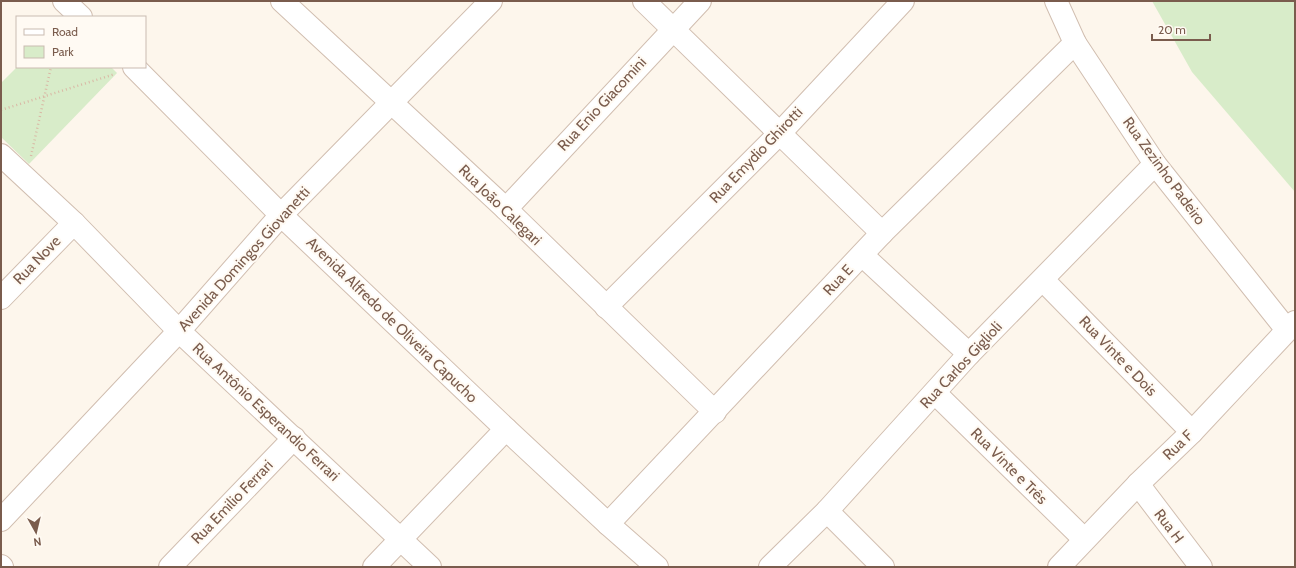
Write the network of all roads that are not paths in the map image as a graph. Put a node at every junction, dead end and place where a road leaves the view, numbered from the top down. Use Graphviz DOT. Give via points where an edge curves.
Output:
graph roads {
  1 [pos="64,1"];
  2 [pos="282,1"];
  3 [pos="491,1"];
  4 [pos="644,1"];
  5 [pos="700,1"];
  6 [pos="903,1"];
  7 [pos="1056,1"];
  8 [pos="80,16"];
  9 [pos="673,28"];
  10 [pos="1075,43"];
  11 [pos="134,68"];
  12 [pos="393,102"];
  13 [pos="780,133"];
  14 [pos="1,155"];
  15 [pos="1155,164"];
  16 [pos="506,209"];
  17 [pos="281,215"];
  18 [pos="74,223"];
  19 [pos="882,233"];
  20 [pos="862,255"];
  21 [pos="1044,280"];
  22 [pos="1,298"];
  23 [pos="606,307"];
  24 [pos="1291,326"];
  25 [pos="178,330"];
  26 [pos="969,354"];
  27 [pos="935,393"];
  28 [pos="715,412"];
  29 [pos="506,429"];
  30 [pos="1192,432"];
  31 [pos="294,438"];
  32 [pos="1138,484"];
  33 [pos="827,511"];
  34 [pos="1,520"];
  35 [pos="608,524"];
  36 [pos="401,540"];
  37 [pos="1084,540"];
  38 [pos="170,567"];
  39 [pos="374,567"];
  40 [pos="430,567"];
  41 [pos="657,567"];
  42 [pos="770,567"];
  43 [pos="883,567"];
  44 [pos="1059,567"];
  45 [pos="1201,567"];
  1 -- 8 [label="street"];
  2 -- 12 [label="street, Rua João Calegari"];
  3 -- 12 [label="street, Avenida Domingos Giovanetti"];
  4 -- 9 [label="street"];
  5 -- 9 [label="street, Rua Enio Giacomini"];
  6 -- 13 [label="street, Rua Emydio Ghirotti"];
  7 -- 10 [label="street, Rua Zezinho Padeiro"];
  9 -- 13 [label="street"];
  9 -- 16 [label="street, Rua Enio Giacomini"];
  10 -- 15 [label="street, Rua Zezinho Padeiro"];
  10 -- 19 [label="street, Rua E"];
  11 -- 17 [label="street, Avenida Alfredo de Oliveira Capucho"];
  12 -- 16 [label="street, Rua João Calegari"];
  12 -- 17 [label="street, Avenida Domingos Giovanetti"];
  13 -- 19 [label="street"];
  13 -- 23 [label="street, Rua Emydio Ghirotti"];
  14 -- 18 [label="street, Rua Antônio Esperandio Ferrari"];
  15 -- 21 [label="street, Rua Carlos Giglioli"];
  15 -- 24 [label="street, Rua Zezinho Padeiro"];
  16 -- 23 [label="street, Rua João Calegari"];
  17 -- 25 [label="street, Avenida Domingos Giovanetti"];
  17 -- 29 [label="street, Avenida Alfredo de Oliveira Capucho"];
  18 -- 22 [label="street, Rua Nove"];
  18 -- 25 [label="street, Rua Antônio Esperandio Ferrari"];
  19 -- 20 [label="street, Rua E"];
  20 -- 26 [label="street"];
  20 -- 28 [label="street, Rua E"];
  21 -- 26 [label="street, Rua Carlos Giglioli"];
  21 -- 30 [label="street, Rua Vinte e Dois"];
  23 -- 28 [label="street, Rua João Calegari"];
  24 -- 30 [label="street, Rua F"];
  25 -- 31 [label="street, Rua Antônio Esperandio Ferrari"];
  25 -- 34 [label="street, Avenida Domingos Giovanetti"];
  26 -- 27 [label="street, Rua Carlos Giglioli"];
  27 -- 33 [label="street, Rua Carlos Giglioli"];
  27 -- 37 [label="street, Rua Vinte e Três"];
  28 -- 35 [label="street, Rua E"];
  29 -- 35 [label="street, Avenida Alfredo de Oliveira Capucho"];
  29 -- 36 [label="street"];
  30 -- 32 [label="street, Rua F"];
  31 -- 36 [label="street, Rua Antônio Esperandio Ferrari"];
  31 -- 38 [label="street, Rua Emilio Ferrari"];
  32 -- 37 [label="street, Rua F"];
  32 -- 45 [label="street, Rua H"];
  33 -- 42 [label="street, Rua Carlos Giglioli"];
  33 -- 43 [label="street"];
  35 -- 41 [label="street, Avenida Alfredo de Oliveira Capucho"];
  36 -- 39 [label="street"];
  36 -- 40 [label="street, Rua Antônio Esperandio Ferrari"];
  37 -- 44 [label="street, Rua F"];
}
